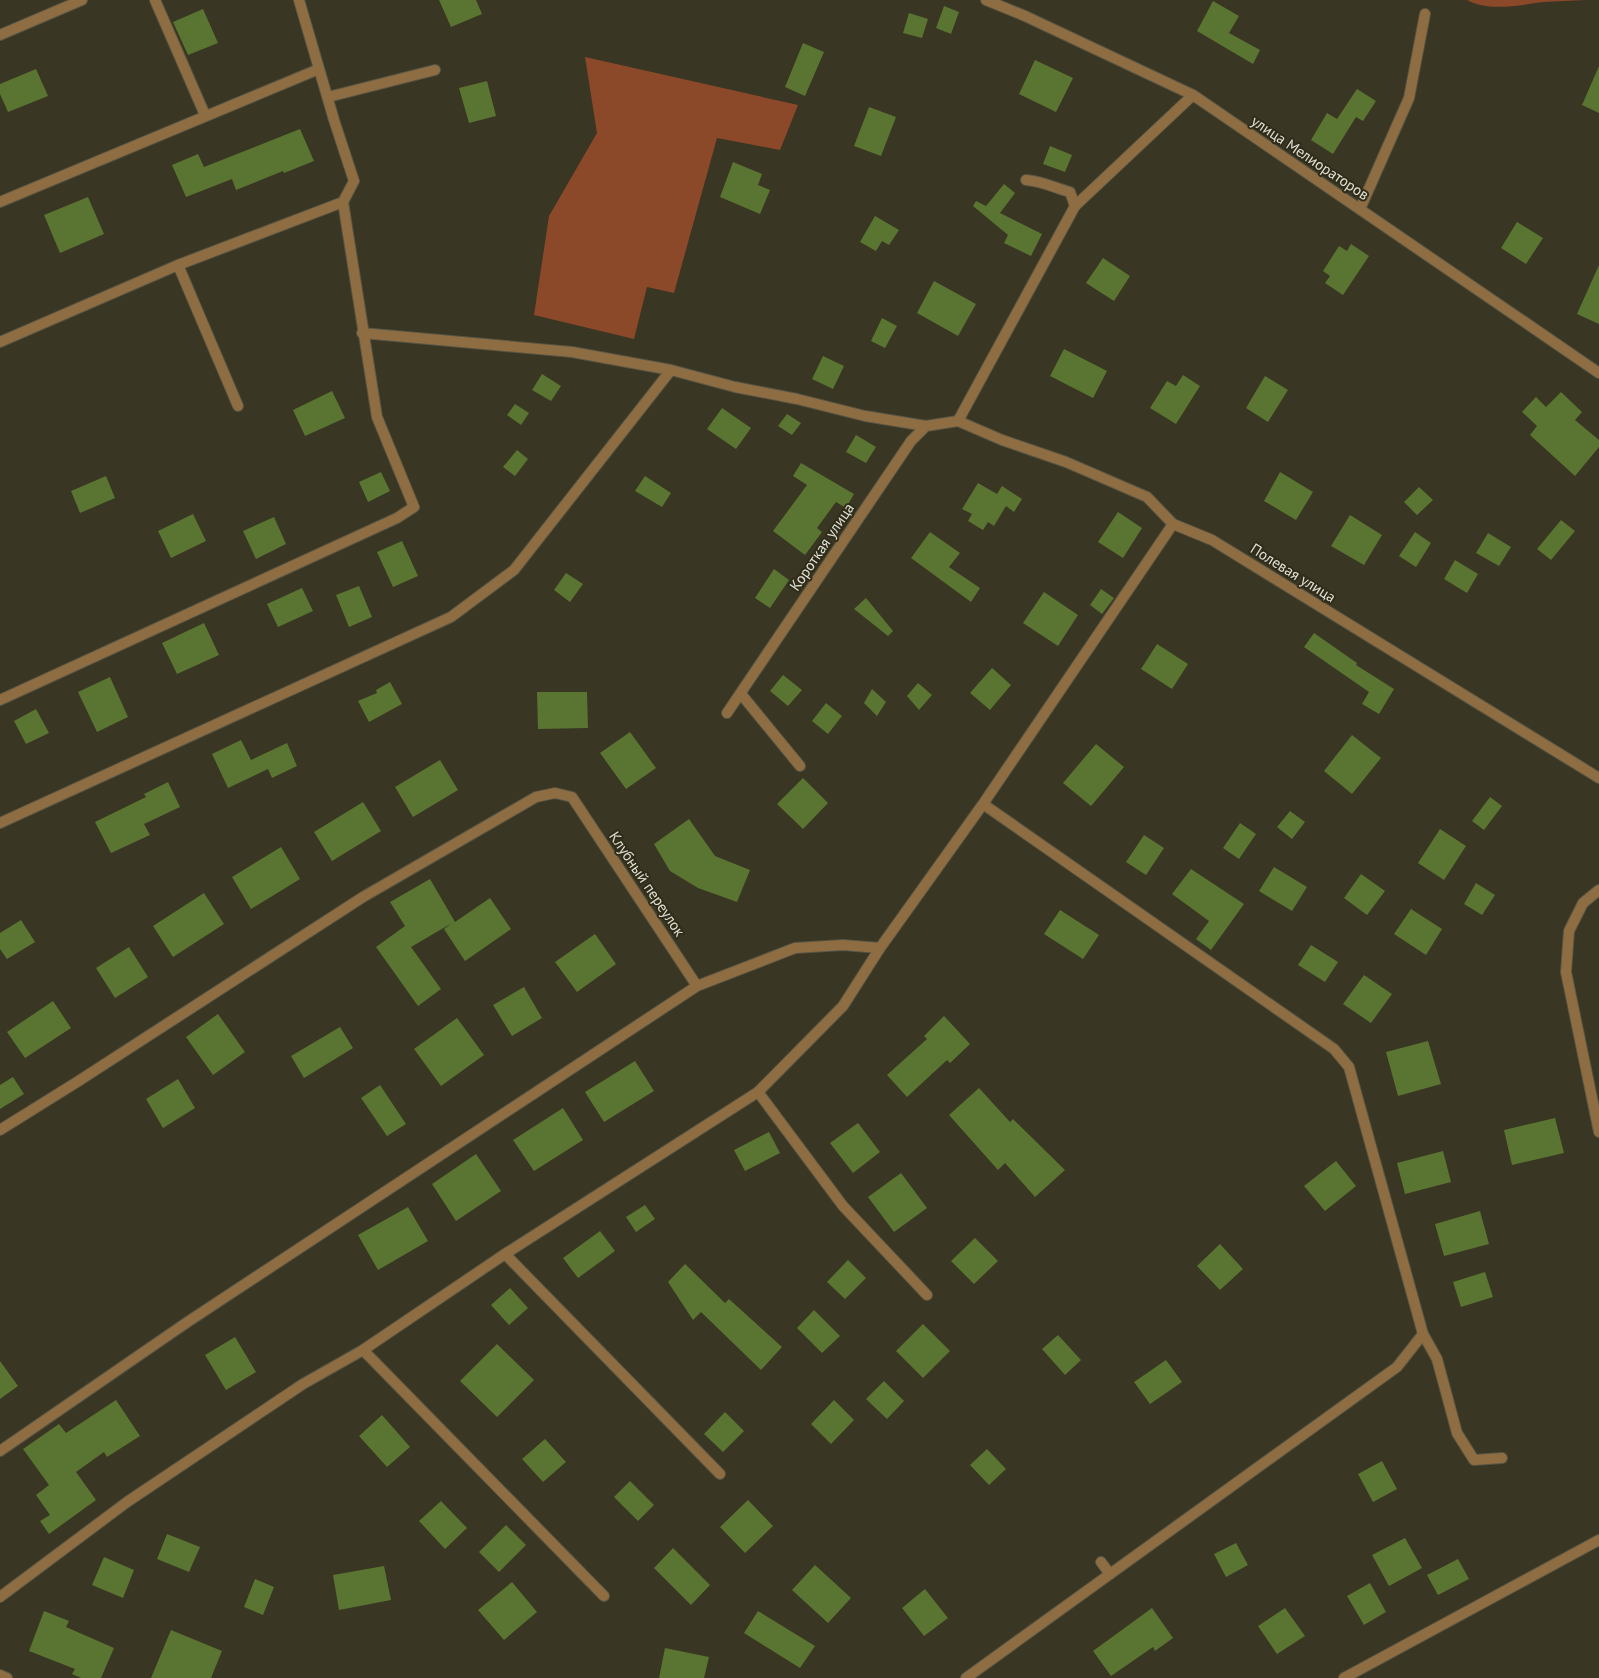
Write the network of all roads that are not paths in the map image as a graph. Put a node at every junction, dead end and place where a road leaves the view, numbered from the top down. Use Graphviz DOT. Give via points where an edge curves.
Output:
graph roads {
  1 [pos="82,0"];
  2 [pos="155,0"];
  3 [pos="299,0"];
  4 [pos="986,0"];
  5 [pos="1425,14"];
  6 [pos="0,35"];
  7 [pos="319,69"];
  8 [pos="435,70"];
  9 [pos="1193,95"];
  10 [pos="328,98"];
  11 [pos="205,115"];
  12 [pos="1026,180"];
  13 [pos="0,202"];
  14 [pos="343,202"];
  15 [pos="1075,206"];
  16 [pos="1360,210"];
  17 [pos="178,265"];
  18 [pos="362,333"];
  19 [pos="0,342"];
  20 [pos="671,370"];
  21 [pos="1599,373"];
  22 [pos="238,406"];
  23 [pos="958,421"];
  24 [pos="926,426"];
  25 [pos="1174,524"];
  26 [pos="741,694"];
  27 [pos="0,700"];
  28 [pos="728,713"];
  29 [pos="800,766"];
  30 [pos="1599,778"];
  31 [pos="983,804"];
  32 [pos="0,823"];
  33 [pos="1599,890"];
  34 [pos="880,948"];
  35 [pos="697,986"];
  36 [pos="758,1092"];
  37 [pos="0,1130"];
  38 [pos="1599,1132"];
  39 [pos="505,1254"];
  40 [pos="927,1295"];
  41 [pos="1423,1334"];
  42 [pos="363,1350"];
  43 [pos="0,1450"];
  44 [pos="1502,1458"];
  45 [pos="720,1474"];
  46 [pos="1599,1540"];
  47 [pos="1101,1562"];
  48 [pos="1110,1574"];
  49 [pos="604,1596"];
  50 [pos="0,1597"];
  51 [pos="0,1675"];
  52 [pos="7,1678"];
  53 [pos="966,1678"];
  54 [pos="1344,1678"];
  1 -- 6 [label="street"];
  2 -- 11 [label="street"];
  3 -- 7 [label="street"];
  4 -- 9 [label="street, улица Мелиораторов"];
  5 -- 16 [label="street" via="1409,98"];
  7 -- 10 [label="street"];
  7 -- 11 [label="street"];
  8 -- 10 [label="street"];
  9 -- 15 [label="street"];
  9 -- 16 [label="street, улица Мелиораторов"];
  10 -- 14 [label="street" via="354,181"];
  11 -- 13 [label="street"];
  12 -- 15 [label="street" via="1042,180 1070,192"];
  14 -- 17 [label="street"];
  14 -- 18 [label="street"];
  15 -- 23 [label="street"];
  16 -- 21 [label="street, улица Мелиораторов"];
  17 -- 19 [label="street"];
  17 -- 22 [label="street"];
  18 -- 20 [label="street" via="572,352"];
  18 -- 27 [label="street" via="377,417 414,507 397,518"];
  20 -- 24 [label="street" via="865,416"];
  20 -- 32 [label="street" via="514,570 450,617"];
  23 -- 24 [label="street"];
  23 -- 25 [label="street, Полевая улица" via="1066,462 1147,498"];
  24 -- 26 [label="street, Короткая улица" via="911,441"];
  25 -- 30 [label="street, Полевая улица" via="1212,540"];
  25 -- 31 [label="street"];
  26 -- 28 [label="street, Короткая улица"];
  26 -- 29 [label="street"];
  31 -- 34 [label="street"];
  31 -- 41 [label="street" via="1334,1049 1349,1067"];
  33 -- 38 [label="street" via="1583,903 1569,932 1566,972"];
  34 -- 35 [label="street" via="843,945 795,948"];
  34 -- 36 [label="street" via="843,1006"];
  35 -- 37 [label="street, Клубный переулок" via="572,797 555,793 536,797 363,897"];
  35 -- 43 [label="street" via="194,1317"];
  36 -- 39 [label="street"];
  36 -- 40 [label="street" via="843,1206"];
  39 -- 42 [label="street"];
  39 -- 45 [label="street"];
  41 -- 44 [label="street" via="1437,1359 1457,1433 1474,1460"];
  41 -- 48 [label="street" via="1397,1367"];
  42 -- 49 [label="street"];
  42 -- 50 [label="street" via="303,1384 127,1502"];
  46 -- 54 [label="street"];
  47 -- 48 [label="street"];
  48 -- 53 [label="street"];
  51 -- 52 [label="street"];
}
